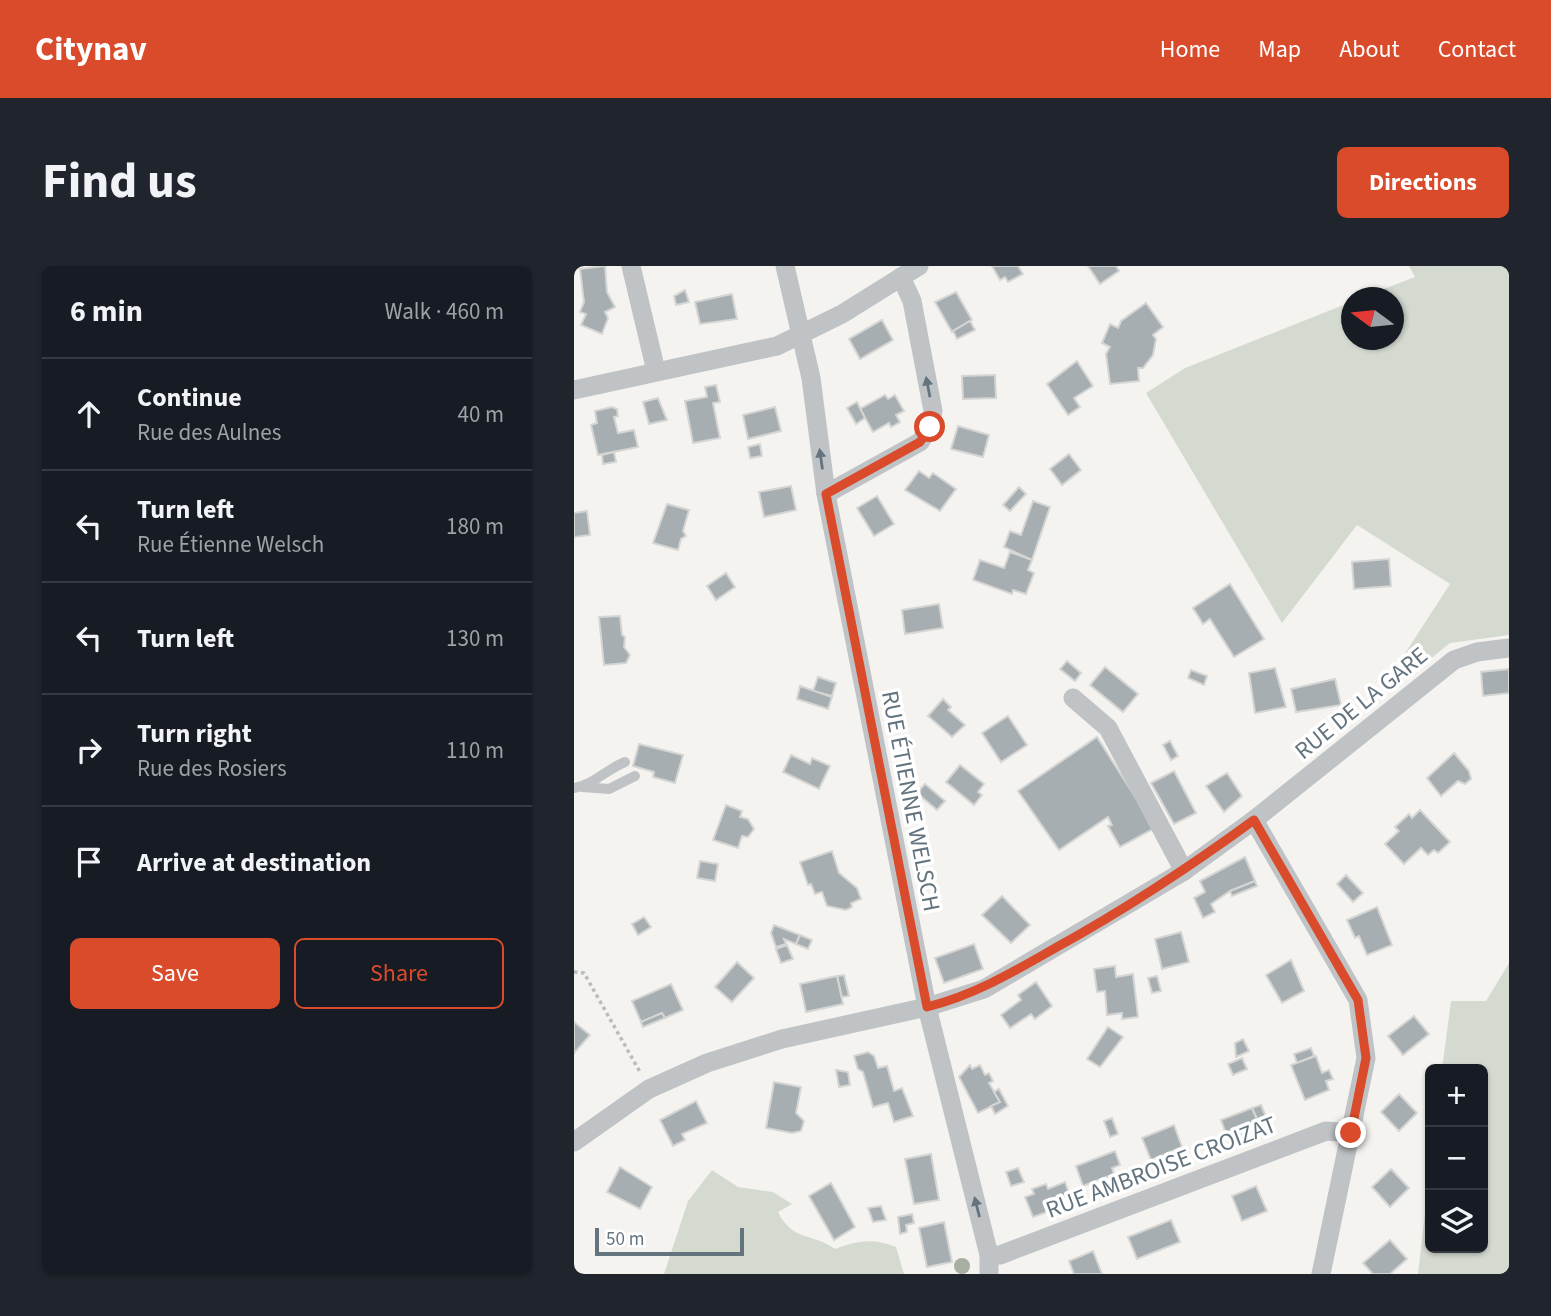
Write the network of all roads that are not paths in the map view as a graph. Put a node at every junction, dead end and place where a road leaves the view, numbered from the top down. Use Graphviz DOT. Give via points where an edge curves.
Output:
graph roads {
  1 [pos="631,266"];
  2 [pos="785,266"];
  3 [pos="919,266"];
  4 [pos="901,277"];
  5 [pos="802,334"];
  6 [pos="656,371"];
  7 [pos="574,390"];
  8 [pos="826,494"];
  9 [pos="1509,648"];
  10 [pos="1073,698"];
  11 [pos="625,762"];
  12 [pos="635,776"];
  13 [pos="578,787"];
  14 [pos="1254,820"];
  15 [pos="1184,871"];
  16 [pos="927,1007"];
  17 [pos="1351,1133"];
  18 [pos="574,1142"];
  19 [pos="989,1264"];
  20 [pos="1321,1274"];
  1 -- 6 [label="street"];
  2 -- 5 [label="street, RUE ÉTIENNE WELSCH"];
  3 -- 4 [label="street"];
  4 -- 5 [label="street"];
  8 -- 4 [label="street, one-way" via="920,442 930,427 933,411 912,301"];
  5 -- 6 [label="street" via="776,346"];
  8 -- 5 [label="street, RUE ÉTIENNE WELSCH, one-way"];
  6 -- 7 [label="street"];
  8 -- 16 [label="street, RUE ÉTIENNE WELSCH"];
  9 -- 14 [label="street, RUE DE LA GARE" via="1454,660"];
  10 -- 15 [label="street" via="1108,727"];
  11 -- 13 [label="lane"];
  12 -- 13 [label="lane" via="609,789"];
  14 -- 15 [label="street, RUE DE LA GARE"];
  14 -- 17 [label="street" via="1358,1000 1366,1058"];
  15 -- 16 [label="street, RUE DE LA GARE" via="984,989"];
  16 -- 18 [label="street, RUE DE LA GARE" via="782,1039 707,1063 649,1089"];
  19 -- 16 [label="street, RUE ÉTIENNE WELSCH, one-way"];
  17 -- 19 [label="street, RUE AMBROISE CROIZAT" via="1326,1131 1000,1255"];
  17 -- 20 [label="street"];
}
